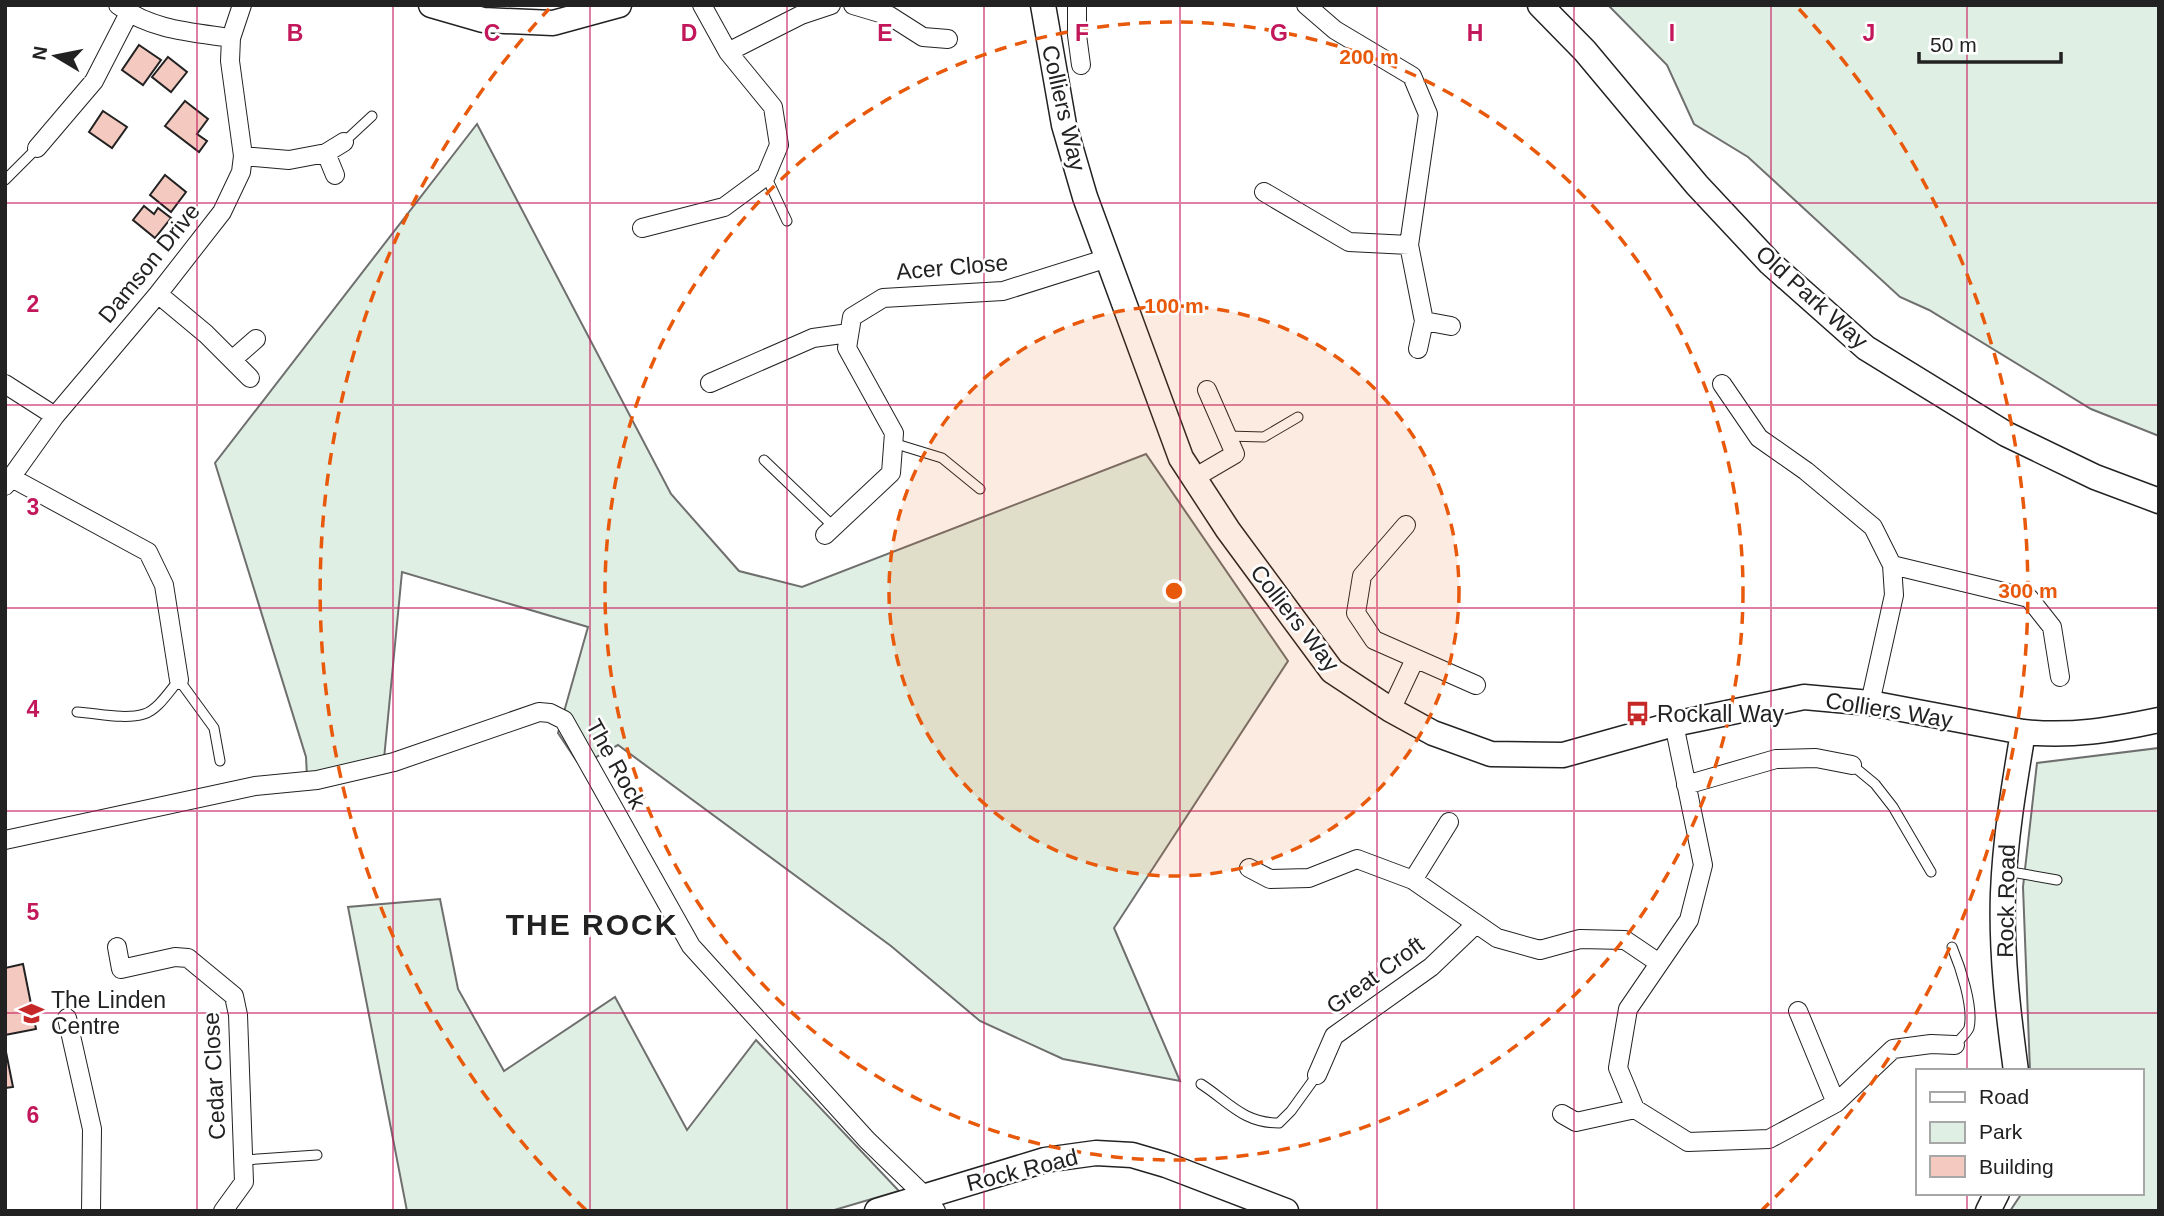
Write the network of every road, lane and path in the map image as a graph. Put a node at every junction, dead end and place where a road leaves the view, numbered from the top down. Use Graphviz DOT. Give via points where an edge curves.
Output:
graph roads {
  1 [pos="242,5"];
  2 [pos="431,5"];
  3 [pos="619,5"];
  4 [pos="702,5"];
  5 [pos="831,5"];
  6 [pos="853,5"];
  7 [pos="1044,5"];
  8 [pos="1077,5"];
  9 [pos="1306,5"];
  10 [pos="1540,5"];
  11 [pos="123,9"];
  12 [pos="231,38"];
  13 [pos="948,39"];
  14 [pos="728,52"];
  15 [pos="1081,65"];
  16 [pos="372,117"];
  17 [pos="344,142"];
  18 [pos="37,148"];
  19 [pos="326,153"];
  20 [pos="243,156"];
  21 [pos="335,175"];
  22 [pos="766,176"];
  23 [pos="5,180"];
  24 [pos="1264,192"];
  25 [pos="787,222"];
  26 [pos="642,228"];
  27 [pos="1409,244"];
  28 [pos="1108,258"];
  29 [pos="158,294"];
  30 [pos="1424,321"];
  31 [pos="1451,326"];
  32 [pos="849,333"];
  33 [pos="256,339"];
  34 [pos="1418,349"];
  35 [pos="232,359"];
  36 [pos="250,378"];
  37 [pos="710,383"];
  38 [pos="5,384"];
  39 [pos="1721,384"];
  40 [pos="1207,390"];
  41 [pos="55,416"];
  42 [pos="1298,417"];
  43 [pos="1227,436"];
  44 [pos="893,443"];
  45 [pos="764,460"];
  46 [pos="1194,478"];
  47 [pos="8,482"];
  48 [pos="980,489"];
  49 [pos="2157,500"];
  50 [pos="1406,526"];
  51 [pos="829,531"];
  52 [pos="1892,565"];
  53 [pos="1415,659"];
  54 [pos="2060,677"];
  55 [pos="179,680"];
  56 [pos="1476,685"];
  57 [pos="1870,703"];
  58 [pos="1391,710"];
  59 [pos="77,712"];
  60 [pos="2159,720"];
  61 [pos="1674,724"];
  62 [pos="2024,732"];
  63 [pos="220,761"];
  64 [pos="1852,765"];
  65 [pos="1686,785"];
  66 [pos="1449,822"];
  67 [pos="5,840"];
  68 [pos="1249,868"];
  69 [pos="2004,871"];
  70 [pos="1931,872"];
  71 [pos="1413,880"];
  72 [pos="2057,880"];
  73 [pos="1476,924"];
  74 [pos="117,947"];
  75 [pos="1952,947"];
  76 [pos="1659,963"];
  77 [pos="1798,1011"];
  78 [pos="67,1018"];
  79 [pos="1955,1045"];
  80 [pos="2015,1069"];
  81 [pos="1317,1075"];
  82 [pos="1201,1084"];
  83 [pos="1836,1103"];
  84 [pos="1635,1109"];
  85 [pos="1562,1114"];
  86 [pos="317,1155"];
  87 [pos="244,1160"];
  88 [pos="1996,1195"];
  89 [pos="930,1204"];
  90 [pos="91,1211"];
  91 [pos="223,1211"];
  92 [pos="877,1211"];
  93 [pos="1286,1211"];
  94 [pos="1988,1211"];
  1 -- 12 [label="street, Damson Drive"];
  2 -- 3 [label="street" via="483,20 553,23"];
  4 -- 14 [label="street"];
  5 -- 14 [label="street"];
  6 -- 13 [label="street" via="890,16 923,37"];
  7 -- 28 [label="street, Colliers Way" via="1064,125"];
  8 -- 15 [label="street"];
  9 -- 27 [label="street" via="1335,30 1412,76 1428,114"];
  10 -- 49 [label="street, Old Park Way" via="1770,263 1867,348 2006,433 2095,477"];
  11 -- 12 [label="street" via="162,28"];
  11 -- 18 [label="street" via="94,80"];
  12 -- 20 [label="street, Damson Drive"];
  14 -- 22 [label="street" via="773,107 779,145"];
  16 -- 17 [label="lane"];
  17 -- 19 [label="street"];
  18 -- 23 [label="lane"];
  19 -- 20 [label="street" via="289,160"];
  19 -- 21 [label="street"];
  20 -- 29 [label="street, Damson Drive" via="241,172 222,212"];
  22 -- 25 [label="lane"];
  22 -- 26 [label="street" via="724,207"];
  24 -- 27 [label="street" via="1349,242"];
  27 -- 30 [label="street"];
  28 -- 32 [label="street, Acer Close" via="1003,291 883,298 852,317"];
  28 -- 46 [label="street, Colliers Way" via="1181,458"];
  29 -- 35 [label="street"];
  29 -- 41 [label="street, Damson Drive"];
  30 -- 31 [label="street"];
  30 -- 34 [label="street"];
  32 -- 37 [label="street" via="813,338"];
  32 -- 44 [label="street" via="847,348 894,433"];
  33 -- 35 [label="street"];
  35 -- 36 [label="street"];
  38 -- 41 [label="street"];
  39 -- 52 [label="street" via="1759,438 1874,527"];
  40 -- 43 [label="street"];
  41 -- 47 [label="street, Damson Drive"];
  42 -- 43 [label="lane" via="1264,438"];
  43 -- 46 [label="street" via="1236,454"];
  44 -- 48 [label="lane" via="942,458"];
  44 -- 51 [label="street" via="891,473"];
  45 -- 51 [label="lane"];
  46 -- 58 [label="street, Colliers Way" via="1332,671"];
  47 -- 55 [label="street" via="148,552 164,584"];
  50 -- 53 [label="street" via="1362,576 1356,613 1374,640"];
  52 -- 54 [label="street" via="2029,598 2052,628"];
  52 -- 57 [label="street" via="1894,595"];
  53 -- 56 [label="street"];
  53 -- 58 [label="street"];
  55 -- 59 [label="lane" via="145,714"];
  55 -- 63 [label="lane" via="214,728"];
  57 -- 61 [label="street, Colliers Way" via="1804,697"];
  57 -- 62 [label="street, Colliers Way"];
  58 -- 61 [label="street, Colliers Way" via="1433,733 1491,754 1563,755"];
  60 -- 62 [label="street, Colliers Way" via="2083,734"];
  61 -- 65 [label="street"];
  62 -- 69 [label="street, Rock Road"];
  64 -- 65 [label="street" via="1816,758 1776,759"];
  64 -- 70 [label="lane" via="1893,807"];
  65 -- 76 [label="street" via="1703,866 1689,920"];
  66 -- 71 [label="street"];
  67 -- 89 [label="street, The Rock" via="255,786 356,771 538,712 550,713 564,720 691,946"];
  68 -- 71 [label="street" via="1270,879 1309,878 1357,859"];
  69 -- 72 [label="lane"];
  69 -- 80 [label="street, Rock Road" via="2005,981"];
  71 -- 73 [label="street"];
  73 -- 76 [label="street" via="1497,938 1540,950 1580,939 1625,940"];
  73 -- 81 [label="street, Great Croft" via="1431,967 1334,1036"];
  74 -- 87 [label="street, Cedar Close" via="121,969 188,958 234,996"];
  75 -- 79 [label="lane" via="1968,1002 1969,1028"];
  76 -- 84 [label="street" via="1628,1009 1618,1068"];
  77 -- 83 [label="street"];
  78 -- 90 [label="street" via="92,1129"];
  79 -- 83 [label="street" via="1893,1049"];
  81 -- 82 [label="lane" via="1279,1123 1262,1123 1241,1114"];
  83 -- 84 [label="street" via="1769,1139 1688,1142"];
  84 -- 85 [label="street" via="1576,1122"];
  86 -- 87 [label="lane"];
  87 -- 91 [label="street, Cedar Close" via="244,1182"];
  88 -- 94 [label="street"];
  89 -- 92 [label="street, Rock Road"];
  89 -- 93 [label="street, Rock Road" via="1045,1160 1117,1153 1185,1172"];
}
